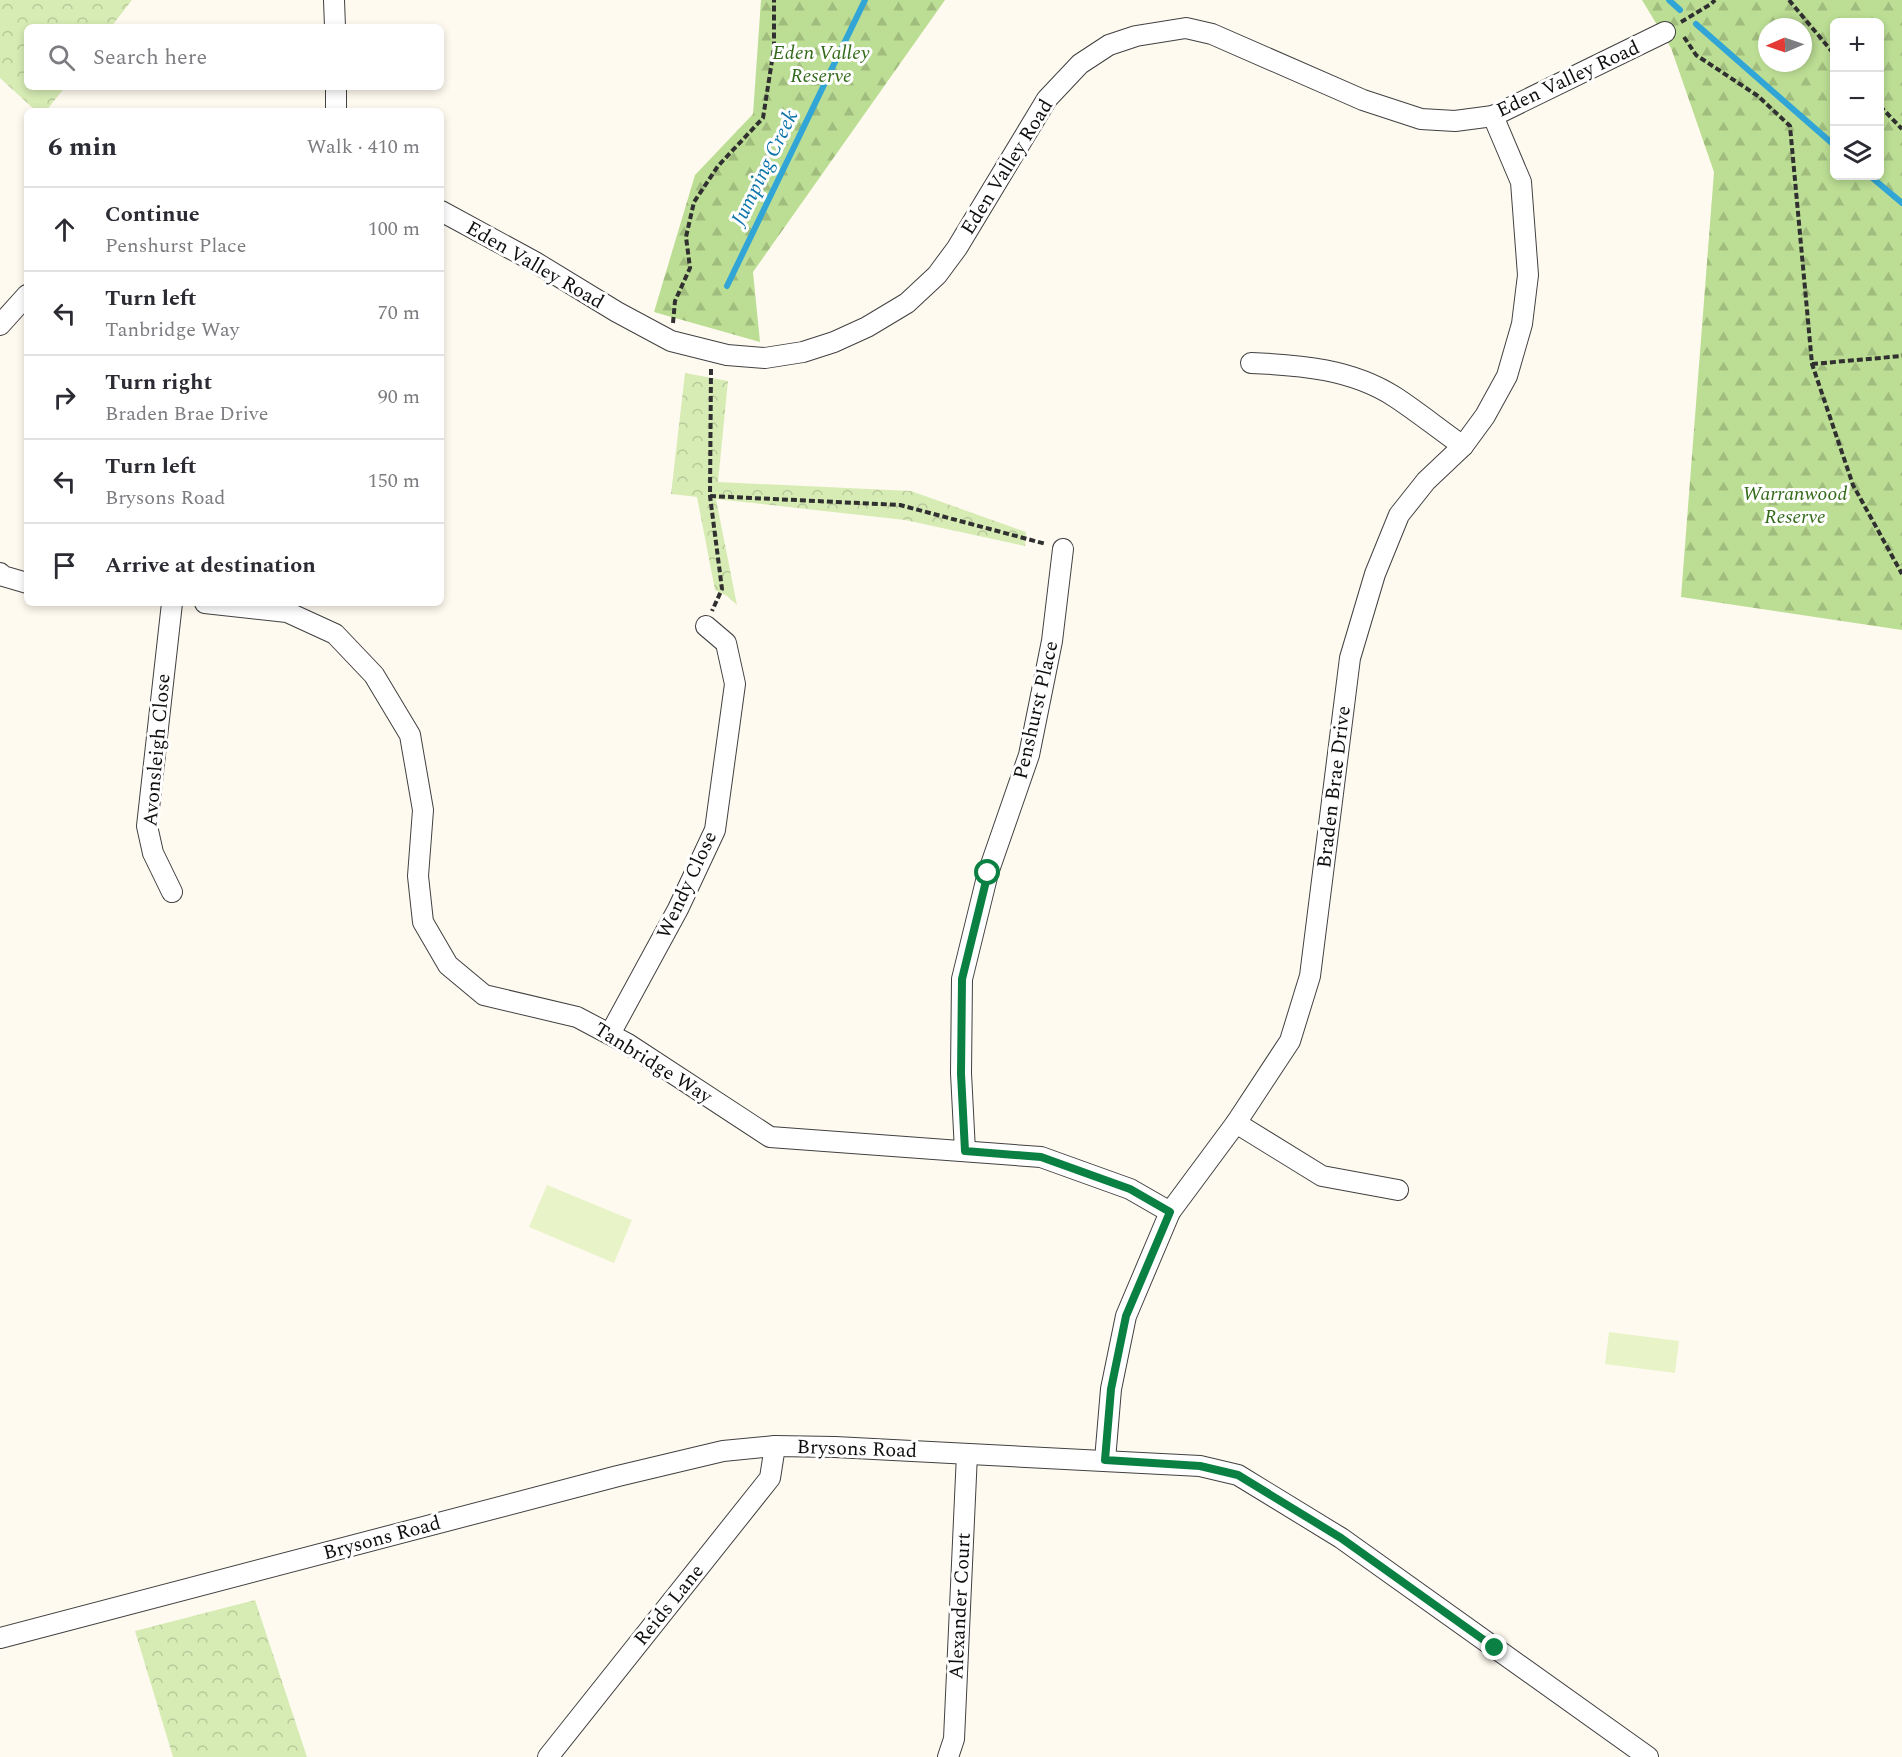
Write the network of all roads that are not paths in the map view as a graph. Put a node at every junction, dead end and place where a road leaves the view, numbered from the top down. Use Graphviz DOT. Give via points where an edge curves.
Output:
graph roads {
  1 [pos="334,0"];
  2 [pos="335,24"];
  3 [pos="1670,28"];
  4 [pos="336,90"];
  5 [pos="336,108"];
  6 [pos="1493,116"];
  7 [pos="444,213"];
  8 [pos="24,298"];
  9 [pos="0,325"];
  10 [pos="1251,363"];
  11 [pos="1463,446"];
  12 [pos="1063,549"];
  13 [pos="0,573"];
  14 [pos="24,582"];
  15 [pos="172,606"];
  16 [pos="232,606"];
  17 [pos="706,626"];
  18 [pos="172,892"];
  19 [pos="610,1034"];
  20 [pos="1236,1124"];
  21 [pos="965,1151"];
  22 [pos="1398,1190"];
  23 [pos="1170,1212"];
  24 [pos="776,1446"];
  25 [pos="967,1454"];
  26 [pos="1105,1460"];
  27 [pos="0,1638"];
  28 [pos="548,1757"];
  29 [pos="948,1757"];
  30 [pos="1648,1757"];
  1 -- 2 [label="street"];
  3 -- 6 [label="street, Eden Valley Road"];
  4 -- 5 [label="street"];
  6 -- 7 [label="street, Eden Valley Road" via="1455,121 1421,119 1363,100 1212,34 1186,28 1109,45 1080,64 1047,99 957,248 937,275 907,303 834,342 765,358 728,355 671,341"];
  6 -- 11 [label="street, Braden Brae Drive" via="1521,182 1528,275 1522,324 1507,376"];
  8 -- 9 [label="street"];
  10 -- 11 [label="street" via="1319,369 1358,379 1393,396"];
  11 -- 20 [label="street, Braden Brae Drive" via="1426,481 1399,515 1375,574 1350,658 1310,976 1290,1041"];
  12 -- 21 [label="street, Penshurst Place" via="1052,641 1029,755 988,873 962,979"];
  13 -- 14 [label="street"];
  15 -- 18 [label="street, Avonsleigh Close" via="147,826 153,853"];
  16 -- 19 [label="street, Tanbridge Way" via="287,612 335,634 374,675 410,735 423,810 418,876 423,922 448,965 484,995 577,1017"];
  17 -- 19 [label="street, Wendy Close" via="726,643 735,684 715,830 678,909"];
  19 -- 21 [label="street, Tanbridge Way" via="770,1137"];
  20 -- 22 [label="street" via="1322,1176"];
  20 -- 23 [label="street, Braden Brae Drive"];
  21 -- 23 [label="street, Tanbridge Way" via="1041,1157 1130,1189"];
  23 -- 26 [label="street, Braden Brae Drive" via="1126,1316 1111,1389"];
  24 -- 25 [label="street, Brysons Road"];
  24 -- 27 [label="street, Brysons Road" via="723,1451 618,1476"];
  24 -- 28 [label="street, Reids Lane" via="770,1478"];
  25 -- 26 [label="street, Brysons Road"];
  25 -- 29 [label="street, Alexander Court" via="954,1739"];
  26 -- 30 [label="street, Brysons Road" via="1200,1466 1238,1475 1341,1538"];
}
